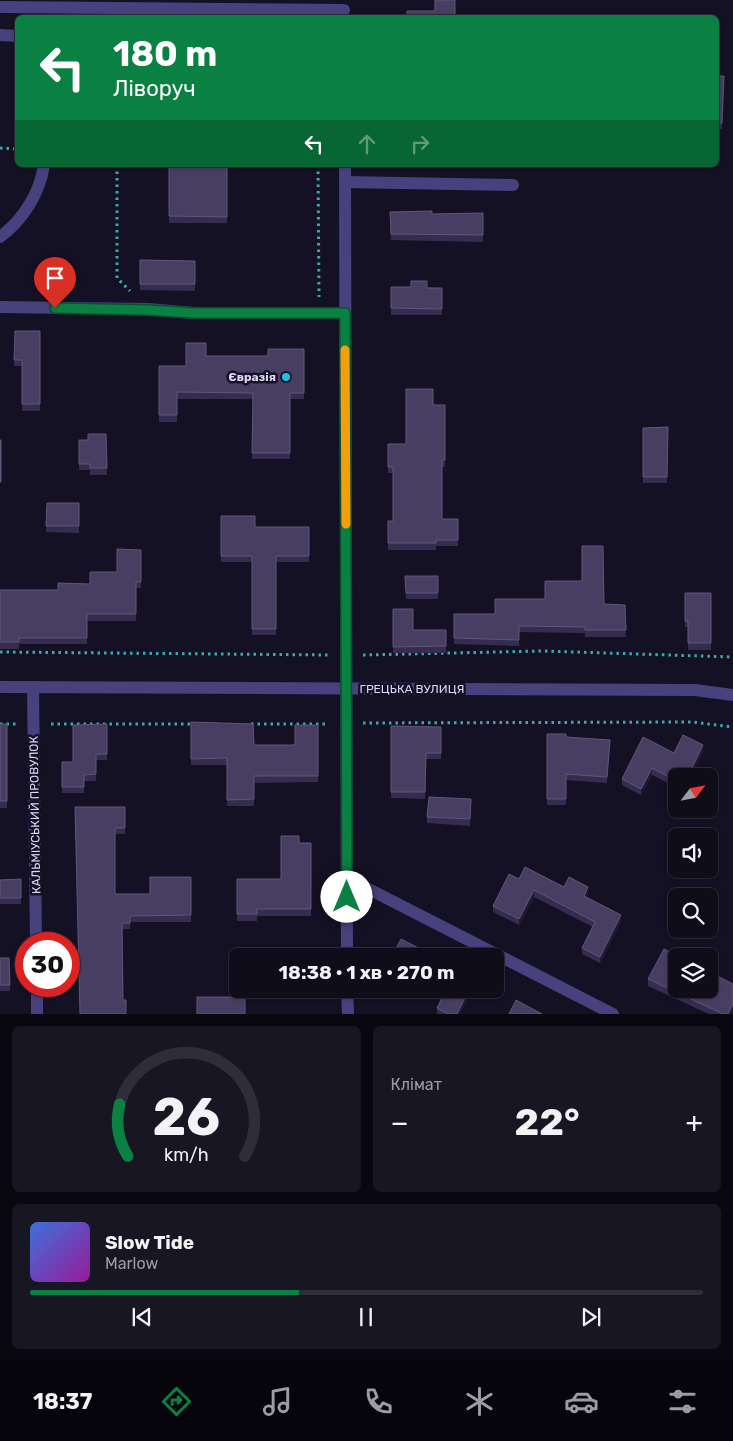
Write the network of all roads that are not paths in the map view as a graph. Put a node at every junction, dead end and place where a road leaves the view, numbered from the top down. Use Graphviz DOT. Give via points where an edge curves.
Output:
graph roads {
  1 [pos="0,7"];
  2 [pos="104,8"];
  3 [pos="344,9"];
  4 [pos="47,12"];
  5 [pos="90,15"];
  6 [pos="0,36"];
  7 [pos="15,36"];
  8 [pos="44,167"];
  9 [pos="345,167"];
  10 [pos="345,182"];
  11 [pos="513,185"];
  12 [pos="0,237"];
  13 [pos="0,307"];
  14 [pos="345,313"];
  15 [pos="0,687"];
  16 [pos="33,687"];
  17 [pos="346,688"];
  18 [pos="733,695"];
  19 [pos="347,878"];
  20 [pos="36,932"];
  21 [pos="347,948"];
  22 [pos="37,997"];
  23 [pos="348,998"];
  24 [pos="37,1014"];
  25 [pos="348,1014"];
  26 [pos="613,1014"];
  1 -- 4 [label="street"];
  2 -- 3 [label="street"];
  2 -- 4 [label="street"];
  2 -- 5 [label="street"];
  6 -- 7 [label="street"];
  8 -- 12 [label="street" via="31,203 20,219"];
  9 -- 10 [label="street"];
  10 -- 11 [label="street"];
  10 -- 14 [label="street"];
  13 -- 14 [label="street" via="194,313"];
  14 -- 17 [label="street"];
  15 -- 16 [label="street, ГРЕЦЬКА ВУЛИЦЯ"];
  16 -- 17 [label="street, ГРЕЦЬКА ВУЛИЦЯ"];
  16 -- 20 [label="street, КАЛЬМІУСЬКИЙ ПРОВУЛОК"];
  17 -- 18 [label="street, ГРЕЦЬКА ВУЛИЦЯ" via="695,690"];
  17 -- 19 [label="street"];
  19 -- 21 [label="street"];
  19 -- 26 [label="street"];
  22 -- 24 [label="street"];
  23 -- 25 [label="street"];
}
